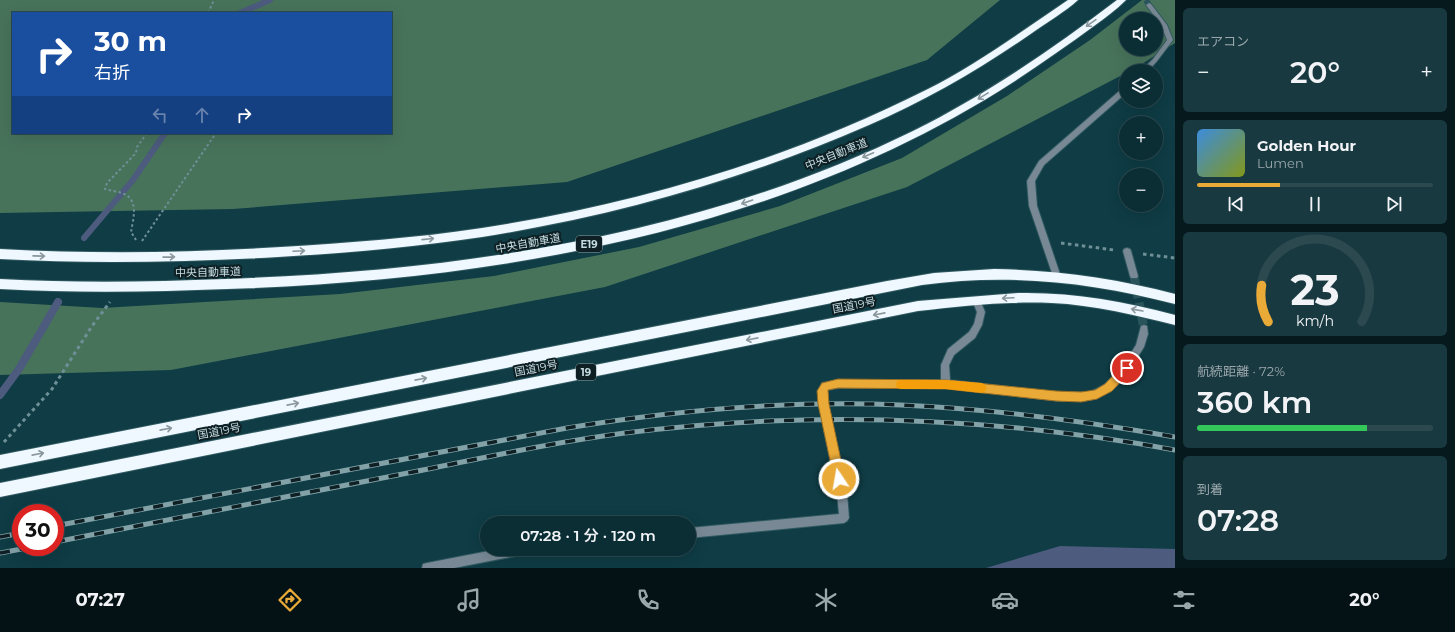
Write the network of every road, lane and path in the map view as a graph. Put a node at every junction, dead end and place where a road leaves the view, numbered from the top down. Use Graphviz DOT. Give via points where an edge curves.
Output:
graph roads {
  1 [pos="214,0"];
  2 [pos="1074,0"];
  3 [pos="1122,0"];
  4 [pos="1149,5"];
  5 [pos="208,12"];
  6 [pos="1151,64"];
  7 [pos="1119,96"];
  8 [pos="146,134"];
  9 [pos="215,134"];
  10 [pos="1045,241"];
  11 [pos="1127,251"];
  12 [pos="0,254"];
  13 [pos="1175,258"];
  14 [pos="1134,276"];
  15 [pos="1057,277"];
  16 [pos="0,284"];
  17 [pos="1175,299"];
  18 [pos="976,300"];
  19 [pos="110,302"];
  20 [pos="1175,320"];
  21 [pos="1144,329"];
  22 [pos="946,384"];
  23 [pos="0,446"];
  24 [pos="0,462"];
  25 [pos="0,490"];
  26 [pos="696,532"];
  27 [pos="490,556"];
  28 [pos="427,568"];
  1 -- 5 [label="path"];
  12 -- 2 [label="highway, 中央自動車道, one-way" via="124,258 343,248 454,236 544,222 626,204 724,176 804,149 868,122 934,90 990,57"];
  3 -- 16 [label="highway, 中央自動車道 / E19, one-way" via="1018,75 958,111 893,145 743,204 645,232 558,251 463,267 361,278 259,284 105,287"];
  4 -- 6 [label="street" via="1164,25 1170,40"];
  7 -- 10 [label="street" via="1041,163 1031,181 1034,206"];
  8 -- 9 [label="path" via="136,153 105,189 127,196 133,204 135,213 131,232 136,240 141,242"];
  10 -- 11 [label="path"];
  10 -- 15 [label="street"];
  11 -- 13 [label="path"];
  11 -- 14 [label="street"];
  15 -- 17 [label="highway, 国道19号 / 19" via="1137,288"];
  24 -- 15 [label="highway, 国道19号 / 19, one-way" via="934,278 1034,274"];
  20 -- 18 [label="highway, 国道19号 / 19, one-way" via="1145,311 1054,298"];
  18 -- 22 [label="street" via="981,312 978,325 972,335 951,352 945,365"];
  18 -- 25 [label="highway, 国道19号 / 19, one-way" via="918,306"];
  19 -- 23 [label="path" via="52,389"];
  21 -- 22 [label="street" via="1141,346 1127,368 1109,387 1097,394 1081,397 1056,396"];
  22 -- 26 [label="street" via="825,386 822,391 823,404 842,494 844,518"];
  27 -- 28 [label="street"];
}
